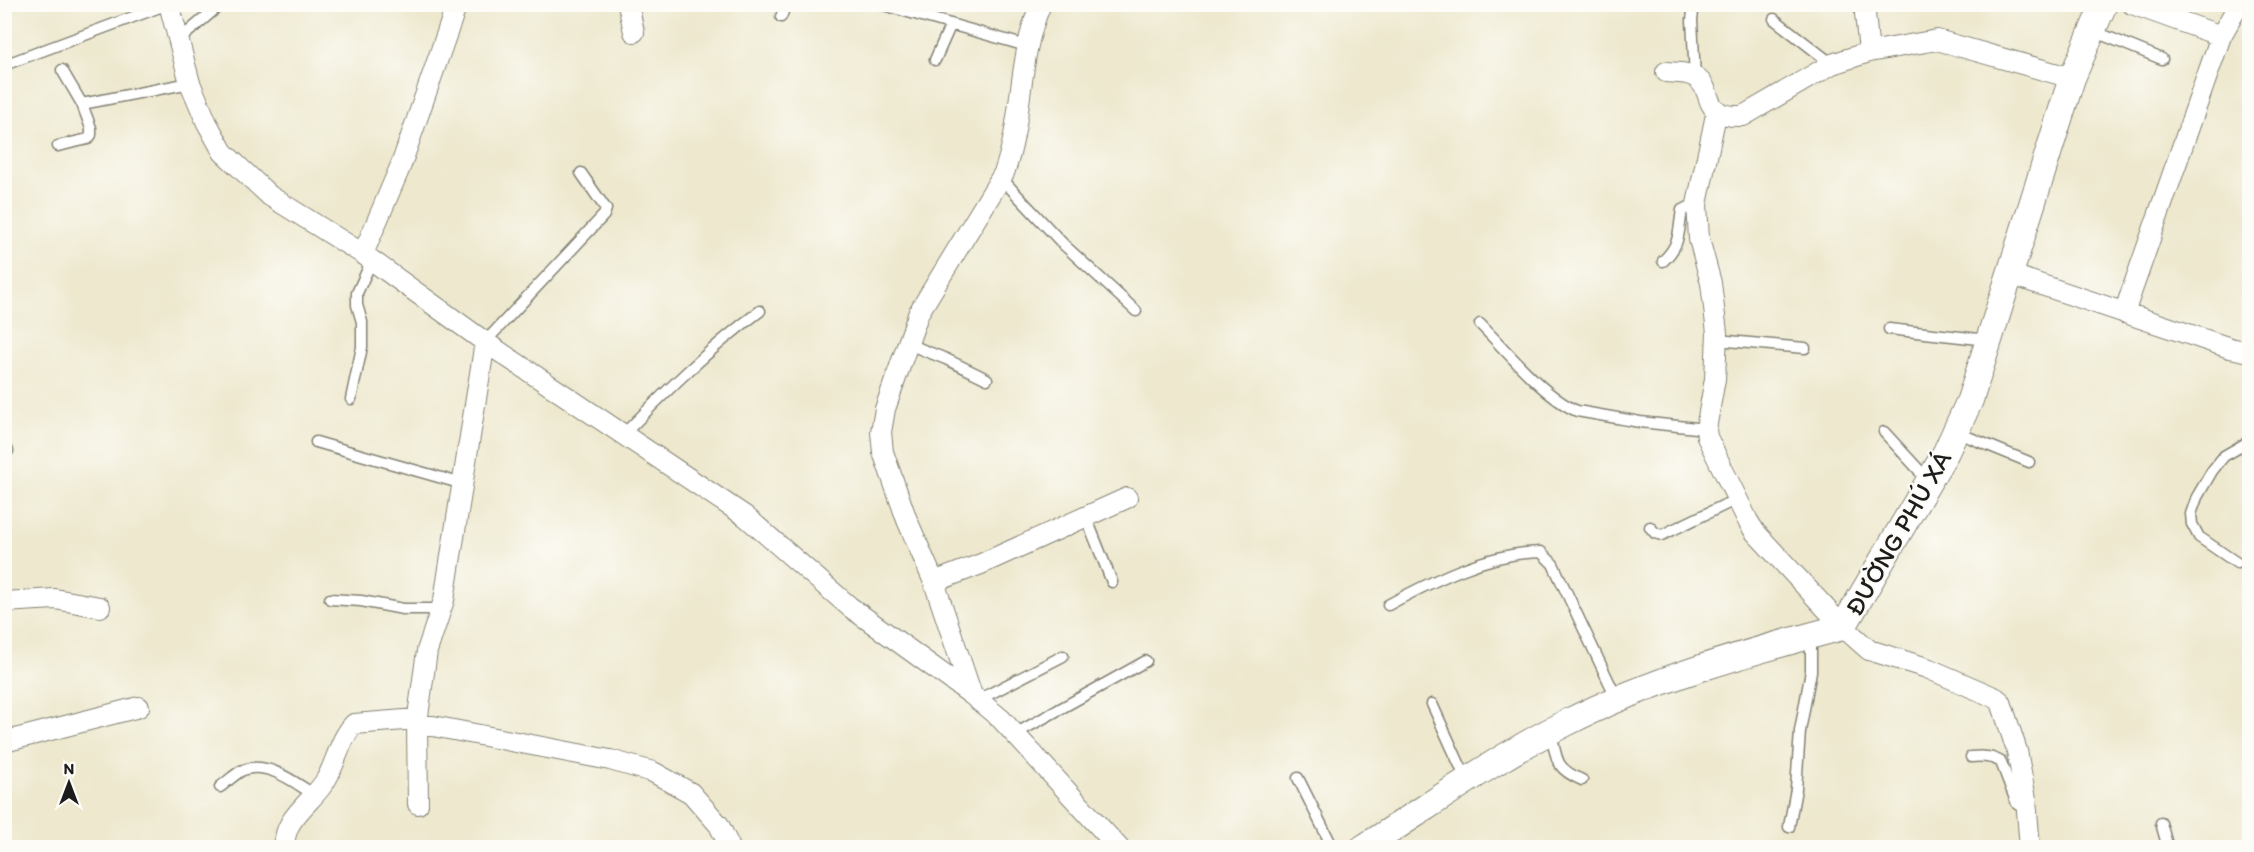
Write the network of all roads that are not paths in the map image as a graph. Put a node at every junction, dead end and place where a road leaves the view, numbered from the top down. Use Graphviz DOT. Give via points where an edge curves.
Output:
graph roads {
  1 [pos="168,4"];
  2 [pos="221,4"];
  3 [pos="457,4"];
  4 [pos="628,4"];
  5 [pos="786,4"];
  6 [pos="880,4"];
  7 [pos="1041,4"];
  8 [pos="1694,4"];
  9 [pos="1864,4"];
  10 [pos="2104,4"];
  11 [pos="2132,4"];
  12 [pos="2239,4"];
  13 [pos="781,17"];
  14 [pos="1773,19"];
  15 [pos="951,24"];
  16 [pos="2093,31"];
  17 [pos="634,32"];
  18 [pos="2221,36"];
  19 [pos="178,40"];
  20 [pos="1026,46"];
  21 [pos="1869,52"];
  22 [pos="2162,59"];
  23 [pos="935,60"];
  24 [pos="1832,64"];
  25 [pos="4,65"];
  26 [pos="62,70"];
  27 [pos="1666,72"];
  28 [pos="1695,77"];
  29 [pos="2072,78"];
  30 [pos="190,83"];
  31 [pos="82,104"];
  32 [pos="1717,110"];
  33 [pos="58,146"];
  34 [pos="581,173"];
  35 [pos="1001,178"];
  36 [pos="1697,204"];
  37 [pos="367,257"];
  38 [pos="1663,261"];
  39 [pos="2009,274"];
  40 [pos="760,310"];
  41 [pos="1136,311"];
  42 [pos="2124,313"];
  43 [pos="1480,324"];
  44 [pos="1888,329"];
  45 [pos="1717,340"];
  46 [pos="1988,340"];
  47 [pos="485,342"];
  48 [pos="908,344"];
  49 [pos="1805,348"];
  50 [pos="2250,352"];
  51 [pos="987,379"];
  52 [pos="351,399"];
  53 [pos="1706,429"];
  54 [pos="1884,432"];
  55 [pos="1956,432"];
  56 [pos="624,434"];
  57 [pos="2250,441"];
  58 [pos="316,442"];
  59 [pos="2029,462"];
  60 [pos="463,484"];
  61 [pos="1927,485"];
  62 [pos="1127,498"];
  63 [pos="1737,499"];
  64 [pos="1086,517"];
  65 [pos="1650,527"];
  66 [pos="2237,562"];
  67 [pos="934,582"];
  68 [pos="1112,582"];
  69 [pos="330,599"];
  70 [pos="4,602"];
  71 [pos="1388,605"];
  72 [pos="100,608"];
  73 [pos="441,609"];
  74 [pos="1843,627"];
  75 [pos="1811,635"];
  76 [pos="1063,656"];
  77 [pos="1146,661"];
  78 [pos="975,698"];
  79 [pos="1617,700"];
  80 [pos="1432,704"];
  81 [pos="139,707"];
  82 [pos="417,721"];
  83 [pos="1550,732"];
  84 [pos="1015,734"];
  85 [pos="4,742"];
  86 [pos="1971,757"];
  87 [pos="1298,778"];
  88 [pos="1582,780"];
  89 [pos="1467,781"];
  90 [pos="220,787"];
  91 [pos="314,794"];
  92 [pos="418,804"];
  93 [pos="2027,810"];
  94 [pos="2161,823"];
  95 [pos="1789,827"];
  96 [pos="285,848"];
  97 [pos="730,848"];
  98 [pos="1119,848"];
  99 [pos="1333,848"];
  100 [pos="1363,848"];
  101 [pos="2030,848"];
  102 [pos="2168,848"];
  1 -- 19 [label="street"];
  1 -- 25 [label="lane"];
  2 -- 19 [label="lane"];
  3 -- 37 [label="street"];
  4 -- 17 [label="street"];
  5 -- 13 [label="lane"];
  6 -- 15 [label="lane"];
  7 -- 20 [label="street"];
  8 -- 28 [label="lane"];
  9 -- 21 [label="street"];
  10 -- 16 [label="street, ĐƯỜNG PHÚ XÁ"];
  11 -- 18 [label="street"];
  12 -- 18 [label="street"];
  14 -- 24 [label="lane"];
  15 -- 20 [label="lane"];
  15 -- 23 [label="lane"];
  16 -- 22 [label="lane"];
  16 -- 29 [label="street, ĐƯỜNG PHÚ XÁ"];
  18 -- 42 [label="street"];
  19 -- 30 [label="street"];
  20 -- 35 [label="street" via="1012,150"];
  21 -- 24 [label="street"];
  21 -- 29 [label="street" via="1937,40"];
  24 -- 32 [label="street" via="1743,116 1720,114"];
  26 -- 31 [label="lane"];
  27 -- 28 [label="street"];
  28 -- 32 [label="street"];
  29 -- 39 [label="street, ĐƯỜNG PHÚ XÁ"];
  30 -- 31 [label="lane"];
  30 -- 37 [label="street" via="224,152 270,196"];
  31 -- 33 [label="lane" via="92,135 88,140"];
  32 -- 36 [label="street"];
  34 -- 47 [label="lane" via="603,202 604,215"];
  35 -- 41 [label="lane" via="1063,244"];
  35 -- 48 [label="street" via="919,312"];
  36 -- 38 [label="lane" via="1682,210 1678,241"];
  36 -- 45 [label="street" via="1699,239 1711,283"];
  37 -- 47 [label="street"];
  37 -- 52 [label="lane" via="357,293 362,347"];
  39 -- 42 [label="street"];
  39 -- 46 [label="street, ĐƯỜNG PHÚ XÁ"];
  40 -- 56 [label="lane" via="670,386"];
  42 -- 50 [label="street"];
  43 -- 53 [label="lane" via="1568,407 1640,422"];
  44 -- 46 [label="lane"];
  45 -- 49 [label="lane"];
  45 -- 53 [label="street"];
  46 -- 55 [label="street, ĐƯỜNG PHÚ XÁ"];
  47 -- 56 [label="street"];
  47 -- 60 [label="street"];
  48 -- 51 [label="lane"];
  48 -- 67 [label="street" via="885,409 883,452"];
  53 -- 63 [label="street"];
  54 -- 61 [label="lane" via="1918,469"];
  55 -- 59 [label="lane"];
  55 -- 61 [label="street, ĐƯỜNG PHÚ XÁ"];
  56 -- 78 [label="street" via="745,516 850,607"];
  57 -- 66 [label="lane" via="2224,456 2197,497 2191,514 2199,537"];
  58 -- 60 [label="lane"];
  60 -- 73 [label="street"];
  61 -- 74 [label="street, ĐƯỜNG PHÚ XÁ"];
  62 -- 64 [label="street"];
  63 -- 65 [label="lane" via="1662,535"];
  63 -- 74 [label="street" via="1755,532"];
  64 -- 67 [label="street"];
  64 -- 68 [label="lane"];
  67 -- 78 [label="street"];
  69 -- 73 [label="lane" via="403,609"];
  70 -- 72 [label="street" via="55,599"];
  71 -- 79 [label="lane" via="1469,567 1526,552 1541,552 1553,564"];
  73 -- 82 [label="street" via="427,651"];
  74 -- 75 [label="street, ĐƯỜNG PHÚ XÁ"];
  74 -- 93 [label="street" via="1869,650 1927,668 2001,702 2017,751"];
  75 -- 79 [label="street, ĐƯỜNG PHÚ XÁ" via="1641,688"];
  75 -- 95 [label="lane" via="1811,671"];
  76 -- 78 [label="lane"];
  77 -- 84 [label="lane"];
  78 -- 84 [label="street"];
  79 -- 83 [label="street, ĐƯỜNG PHÚ XÁ"];
  80 -- 89 [label="lane"];
  81 -- 85 [label="street"];
  82 -- 91 [label="street" via="354,724 346,732 324,784"];
  82 -- 92 [label="street"];
  82 -- 97 [label="street" via="653,772 691,794 719,825"];
  83 -- 88 [label="lane" via="1558,764"];
  83 -- 89 [label="street, ĐƯỜNG PHÚ XÁ"];
  84 -- 98 [label="street"];
  86 -- 93 [label="lane" via="2001,762 2016,804"];
  87 -- 99 [label="lane"];
  89 -- 100 [label="street, ĐƯỜNG PHÚ XÁ"];
  90 -- 91 [label="lane" via="243,770 262,768 279,773"];
  91 -- 96 [label="street" via="287,829"];
  93 -- 101 [label="street"];
  94 -- 102 [label="lane"];
}
